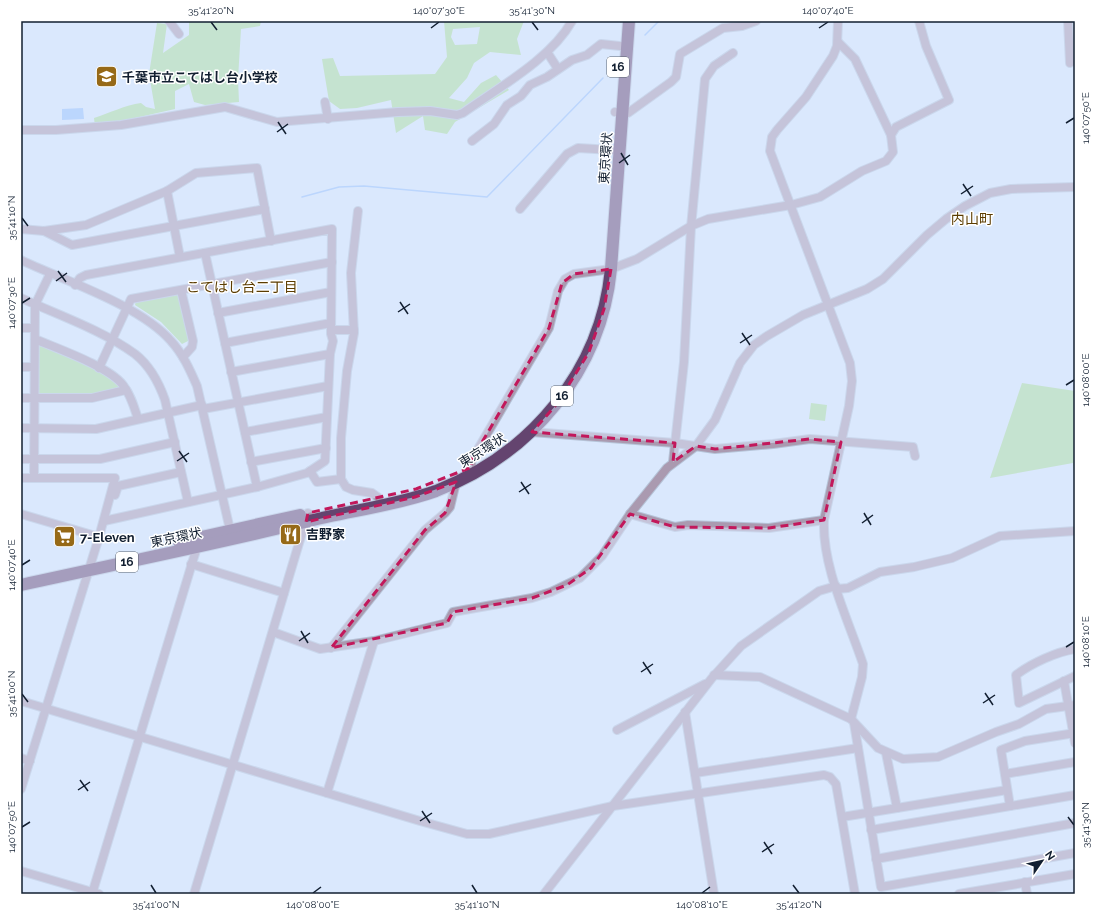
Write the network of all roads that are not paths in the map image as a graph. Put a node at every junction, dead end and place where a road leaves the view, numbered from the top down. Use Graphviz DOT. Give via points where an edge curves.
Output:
graph roads {
  1 [pos="169,21"];
  2 [pos="572,21"];
  3 [pos="622,21"];
  4 [pos="629,21"];
  5 [pos="756,21"];
  6 [pos="838,21"];
  7 [pos="919,21"];
  8 [pos="1068,21"];
  9 [pos="179,34"];
  10 [pos="838,42"];
  11 [pos="620,46"];
  12 [pos="547,52"];
  13 [pos="733,53"];
  14 [pos="1070,63"];
  15 [pos="558,69"];
  16 [pos="325,102"];
  17 [pos="619,113"];
  18 [pos="328,119"];
  19 [pos="21,130"];
  20 [pos="891,135"];
  21 [pos="472,141"];
  22 [pos="612,150"];
  23 [pos="1075,187"];
  24 [pos="167,191"];
  25 [pos="791,205"];
  26 [pos="265,209"];
  27 [pos="520,209"];
  28 [pos="358,210"];
  29 [pos="174,226"];
  30 [pos="691,226"];
  31 [pos="21,229"];
  32 [pos="44,231"];
  33 [pos="271,241"];
  34 [pos="205,253"];
  35 [pos="180,257"];
  36 [pos="21,260"];
  37 [pos="332,262"];
  38 [pos="607,270"];
  39 [pos="50,274"];
  40 [pos="211,284"];
  41 [pos="75,285"];
  42 [pos="181,290"];
  43 [pos="331,292"];
  44 [pos="21,298"];
  45 [pos="829,304"];
  46 [pos="35,305"];
  47 [pos="126,308"];
  48 [pos="218,313"];
  49 [pos="331,326"];
  50 [pos="21,328"];
  51 [pos="34,328"];
  52 [pos="354,330"];
  53 [pos="35,339"];
  54 [pos="112,340"];
  55 [pos="225,343"];
  56 [pos="330,354"];
  57 [pos="183,357"];
  58 [pos="21,367"];
  59 [pos="34,367"];
  60 [pos="100,368"];
  61 [pos="231,372"];
  62 [pos="328,386"];
  63 [pos="126,390"];
  64 [pos="21,398"];
  65 [pos="33,398"];
  66 [pos="238,402"];
  67 [pos="203,407"];
  68 [pos="168,412"];
  69 [pos="327,417"];
  70 [pos="138,419"];
  71 [pos="21,428"];
  72 [pos="33,429"];
  73 [pos="245,432"];
  74 [pos="532,432"];
  75 [pos="174,442"];
  76 [pos="840,442"];
  77 [pos="676,443"];
  78 [pos="696,446"];
  79 [pos="326,448"];
  80 [pos="915,456"];
  81 [pos="21,459"];
  82 [pos="33,459"];
  83 [pos="251,462"];
  84 [pos="673,462"];
  85 [pos="472,467"];
  86 [pos="310,471"];
  87 [pos="181,472"];
  88 [pos="21,478"];
  89 [pos="34,478"];
  90 [pos="341,479"];
  91 [pos="456,482"];
  92 [pos="257,487"];
  93 [pos="222,494"];
  94 [pos="379,498"];
  95 [pos="109,499"];
  96 [pos="188,502"];
  97 [pos="21,514"];
  98 [pos="630,514"];
  99 [pos="307,517"];
  100 [pos="824,520"];
  101 [pos="104,521"];
  102 [pos="1075,531"];
  103 [pos="231,534"];
  104 [pos="99,537"];
  105 [pos="197,546"];
  106 [pos="192,564"];
  107 [pos="90,566"];
  108 [pos="21,577"];
  109 [pos="21,585"];
  110 [pos="837,588"];
  111 [pos="284,593"];
  112 [pos="273,632"];
  113 [pos="374,640"];
  114 [pos="331,648"];
  115 [pos="1075,648"];
  116 [pos="1075,676"];
  117 [pos="712,678"];
  118 [pos="1064,681"];
  119 [pos="21,701"];
  120 [pos="1072,705"];
  121 [pos="46,708"];
  122 [pos="685,712"];
  123 [pos="853,721"];
  124 [pos="617,730"];
  125 [pos="1074,733"];
  126 [pos="139,736"];
  127 [pos="1075,743"];
  128 [pos="858,748"];
  129 [pos="886,753"];
  130 [pos="21,758"];
  131 [pos="30,761"];
  132 [pos="1075,762"];
  133 [pos="232,764"];
  134 [pos="695,773"];
  135 [pos="1005,774"];
  136 [pos="21,788"];
  137 [pos="1007,790"];
  138 [pos="327,793"];
  139 [pos="698,794"];
  140 [pos="1075,795"];
  141 [pos="613,806"];
  142 [pos="1010,806"];
  143 [pos="897,808"];
  144 [pos="868,813"];
  145 [pos="842,817"];
  146 [pos="1075,824"];
  147 [pos="871,830"];
  148 [pos="1075,853"];
  149 [pos="876,859"];
  150 [pos="21,871"];
  151 [pos="1075,874"];
  152 [pos="1025,882"];
  153 [pos="95,893"];
  154 [pos="194,894"];
  155 [pos="544,894"];
  156 [pos="714,894"];
  157 [pos="855,894"];
  158 [pos="959,894"];
  159 [pos="1027,894"];
  1 -- 9 [label="street"];
  2 -- 12 [label="street" via="562,37"];
  3 -- 11 [label="highway, 東京環状 / 16"];
  4 -- 17 [label="highway, 東京環状 / 16"];
  5 -- 17 [label="street" via="723,28 680,54 676,77 671,82 628,113"];
  6 -- 10 [label="street"];
  7 -- 20 [label="street" via="926,46 949,100 896,127"];
  8 -- 14 [label="street"];
  10 -- 20 [label="street" via="855,59"];
  10 -- 25 [label="street" via="826,68 806,97 777,130 771,143 770,151"];
  11 -- 15 [label="street" via="601,44 587,55 572,60"];
  11 -- 17 [label="highway, 東京環状 / 16"];
  12 -- 15 [label="street"];
  12 -- 18 [label="street" via="457,115 430,111"];
  13 -- 30 [label="street" via="714,66 705,79"];
  15 -- 21 [label="street" via="530,85 521,96 507,105 494,124"];
  16 -- 18 [label="street"];
  17 -- 22 [label="highway, 東京環状 / 16"];
  17 -- 38 [label="highway, 東京環状 / 16"];
  18 -- 19 [label="street" via="277,122 225,107 121,125"];
  20 -- 25 [label="street" via="893,152 886,161 862,171 820,197"];
  22 -- 27 [label="street" via="578,148 567,154"];
  22 -- 38 [label="highway, 東京環状 / 16"];
  23 -- 45 [label="street" via="1010,189 990,193 946,219 883,279 867,289"];
  24 -- 26 [label="street" via="196,172 257,168"];
  24 -- 29 [label="street"];
  24 -- 32 [label="street" via="86,225"];
  25 -- 30 [label="street" via="718,217"];
  25 -- 45 [label="street"];
  26 -- 29 [label="street"];
  26 -- 33 [label="street"];
  28 -- 52 [label="street" via="350,273"];
  29 -- 32 [label="street" via="72,245"];
  29 -- 35 [label="street"];
  30 -- 38 [label="street" via="644,256"];
  30 -- 77 [label="street" via="684,362"];
  31 -- 32 [label="street"];
  33 -- 34 [label="street"];
  33 -- 37 [label="street" via="332,229"];
  34 -- 35 [label="street"];
  34 -- 40 [label="street"];
  35 -- 41 [label="street" via="86,275"];
  36 -- 39 [label="street"];
  37 -- 40 [label="street"];
  37 -- 43 [label="street"];
  38 -- 74 [label="highway, 東京環状 / 16" via="604,308 589,352 557,404"];
  38 -- 85 [label="highway, 東京環状 / 16" via="591,328 581,351 552,399 515,438"];
  38 -- 85 [label="street" via="574,274 562,283 549,328 471,461"];
  39 -- 41 [label="street"];
  39 -- 46 [label="street"];
  40 -- 42 [label="street"];
  40 -- 48 [label="street"];
  41 -- 47 [label="street"];
  42 -- 47 [label="street" via="131,299"];
  42 -- 57 [label="street" via="193,341 192,347"];
  43 -- 48 [label="street"];
  43 -- 49 [label="street"];
  44 -- 46 [label="street"];
  45 -- 76 [label="street" via="845,347 852,381"];
  45 -- 78 [label="street" via="803,315 754,345 740,363 714,420"];
  46 -- 51 [label="street"];
  46 -- 54 [label="street"];
  47 -- 54 [label="street"];
  47 -- 57 [label="street" via="163,332"];
  48 -- 55 [label="street"];
  49 -- 52 [label="street"];
  49 -- 55 [label="street"];
  49 -- 56 [label="street" via="333,341"];
  50 -- 51 [label="street"];
  51 -- 53 [label="street"];
  52 -- 90 [label="street" via="347,371 341,438"];
  53 -- 59 [label="street"];
  53 -- 60 [label="street"];
  54 -- 60 [label="street"];
  54 -- 68 [label="street" via="136,355 150,370 161,386"];
  55 -- 61 [label="street"];
  56 -- 61 [label="street"];
  56 -- 62 [label="street"];
  57 -- 67 [label="street" via="197,386"];
  58 -- 59 [label="street"];
  59 -- 65 [label="street"];
  60 -- 63 [label="street" via="118,380"];
  61 -- 66 [label="street"];
  62 -- 66 [label="street"];
  62 -- 69 [label="street"];
  63 -- 65 [label="street" via="92,398"];
  63 -- 70 [label="street"];
  64 -- 65 [label="street"];
  65 -- 72 [label="street"];
  66 -- 67 [label="street"];
  66 -- 73 [label="street"];
  67 -- 68 [label="street"];
  67 -- 93 [label="street"];
  68 -- 70 [label="street"];
  68 -- 75 [label="street"];
  69 -- 73 [label="street"];
  69 -- 79 [label="street"];
  70 -- 72 [label="street" via="96,429"];
  71 -- 72 [label="street"];
  72 -- 82 [label="street"];
  73 -- 83 [label="street"];
  74 -- 77 [label="street"];
  74 -- 91 [label="highway, 東京環状 / 16" via="499,458"];
  75 -- 82 [label="street" via="100,459"];
  75 -- 87 [label="street"];
  76 -- 78 [label="street" via="810,439 715,448"];
  76 -- 80 [label="street" via="913,447"];
  76 -- 100 [label="street"];
  77 -- 78 [label="street"];
  77 -- 84 [label="street"];
  78 -- 84 [label="street"];
  79 -- 83 [label="street"];
  79 -- 86 [label="street" via="325,461"];
  81 -- 82 [label="street"];
  82 -- 89 [label="street"];
  83 -- 92 [label="street"];
  84 -- 98 [label="street"];
  85 -- 94 [label="highway, 東京環状 / 16" via="416,489"];
  86 -- 90 [label="street" via="317,482"];
  86 -- 92 [label="street"];
  87 -- 95 [label="street" via="118,486 114,496"];
  87 -- 96 [label="street"];
  88 -- 89 [label="street"];
  89 -- 95 [label="street" via="115,478"];
  90 -- 94 [label="street" via="346,487 372,492"];
  91 -- 99 [label="highway, 東京環状 / 16" via="415,497"];
  91 -- 114 [label="street" via="450,507 425,530"];
  92 -- 93 [label="street"];
  93 -- 96 [label="street"];
  93 -- 103 [label="street"];
  94 -- 99 [label="highway, 東京環状 / 16"];
  95 -- 101 [label="street"];
  96 -- 101 [label="street"];
  97 -- 104 [label="street"];
  98 -- 100 [label="street" via="675,527 688,525 769,528"];
  98 -- 113 [label="street" via="602,556 580,578 567,586 532,598 453,612 447,623"];
  99 -- 103 [label="highway, 東京環状 / 16"];
  99 -- 111 [label="street"];
  100 -- 110 [label="street" via="824,550"];
  101 -- 104 [label="street"];
  102 -- 110 [label="street" via="1000,536 952,558 880,572 848,588"];
  103 -- 105 [label="highway, 東京環状 / 16"];
  103 -- 107 [label="highway, 東京環状 / 16"];
  104 -- 107 [label="street"];
  105 -- 106 [label="street"];
  105 -- 107 [label="highway, 東京環状 / 16"];
  106 -- 111 [label="street"];
  106 -- 126 [label="street"];
  107 -- 108 [label="highway, 東京環状 / 16"];
  107 -- 109 [label="highway, 東京環状 / 16"];
  107 -- 121 [label="street"];
  110 -- 117 [label="street" via="819,591 787,612 742,646"];
  110 -- 123 [label="street" via="863,664"];
  111 -- 112 [label="street"];
  112 -- 114 [label="street" via="320,649"];
  112 -- 133 [label="street"];
  113 -- 114 [label="street"];
  113 -- 138 [label="street"];
  115 -- 118 [label="street" via="1024,669 1016,675 1019,703"];
  116 -- 118 [label="street"];
  117 -- 122 [label="street"];
  117 -- 123 [label="street" via="760,677"];
  117 -- 124 [label="street"];
  118 -- 120 [label="street"];
  119 -- 121 [label="street"];
  120 -- 125 [label="street"];
  120 -- 129 [label="street" via="1046,709 1019,724 938,757 903,759"];
  121 -- 126 [label="street"];
  121 -- 131 [label="street"];
  122 -- 134 [label="street"];
  122 -- 141 [label="street"];
  123 -- 128 [label="street"];
  123 -- 129 [label="street"];
  125 -- 127 [label="street"];
  125 -- 135 [label="street" via="1025,741 1000,750"];
  126 -- 133 [label="street"];
  126 -- 153 [label="street"];
  128 -- 134 [label="street"];
  128 -- 144 [label="street"];
  129 -- 143 [label="street"];
  130 -- 131 [label="street"];
  131 -- 136 [label="street"];
  132 -- 135 [label="street"];
  133 -- 138 [label="street"];
  133 -- 154 [label="street"];
  134 -- 139 [label="street"];
  135 -- 137 [label="street"];
  137 -- 142 [label="street"];
  137 -- 143 [label="street"];
  138 -- 141 [label="street" via="479,835"];
  139 -- 141 [label="street"];
  139 -- 145 [label="street" via="824,775 836,784"];
  139 -- 156 [label="street"];
  140 -- 142 [label="street"];
  141 -- 155 [label="street"];
  142 -- 147 [label="street"];
  143 -- 144 [label="street"];
  144 -- 145 [label="street"];
  144 -- 147 [label="street"];
  145 -- 157 [label="street"];
  146 -- 149 [label="street"];
  147 -- 149 [label="street"];
  148 -- 149 [label="street" via="880,887"];
  150 -- 153 [label="street"];
  151 -- 152 [label="street"];
  152 -- 158 [label="street"];
  152 -- 159 [label="street"];
}
